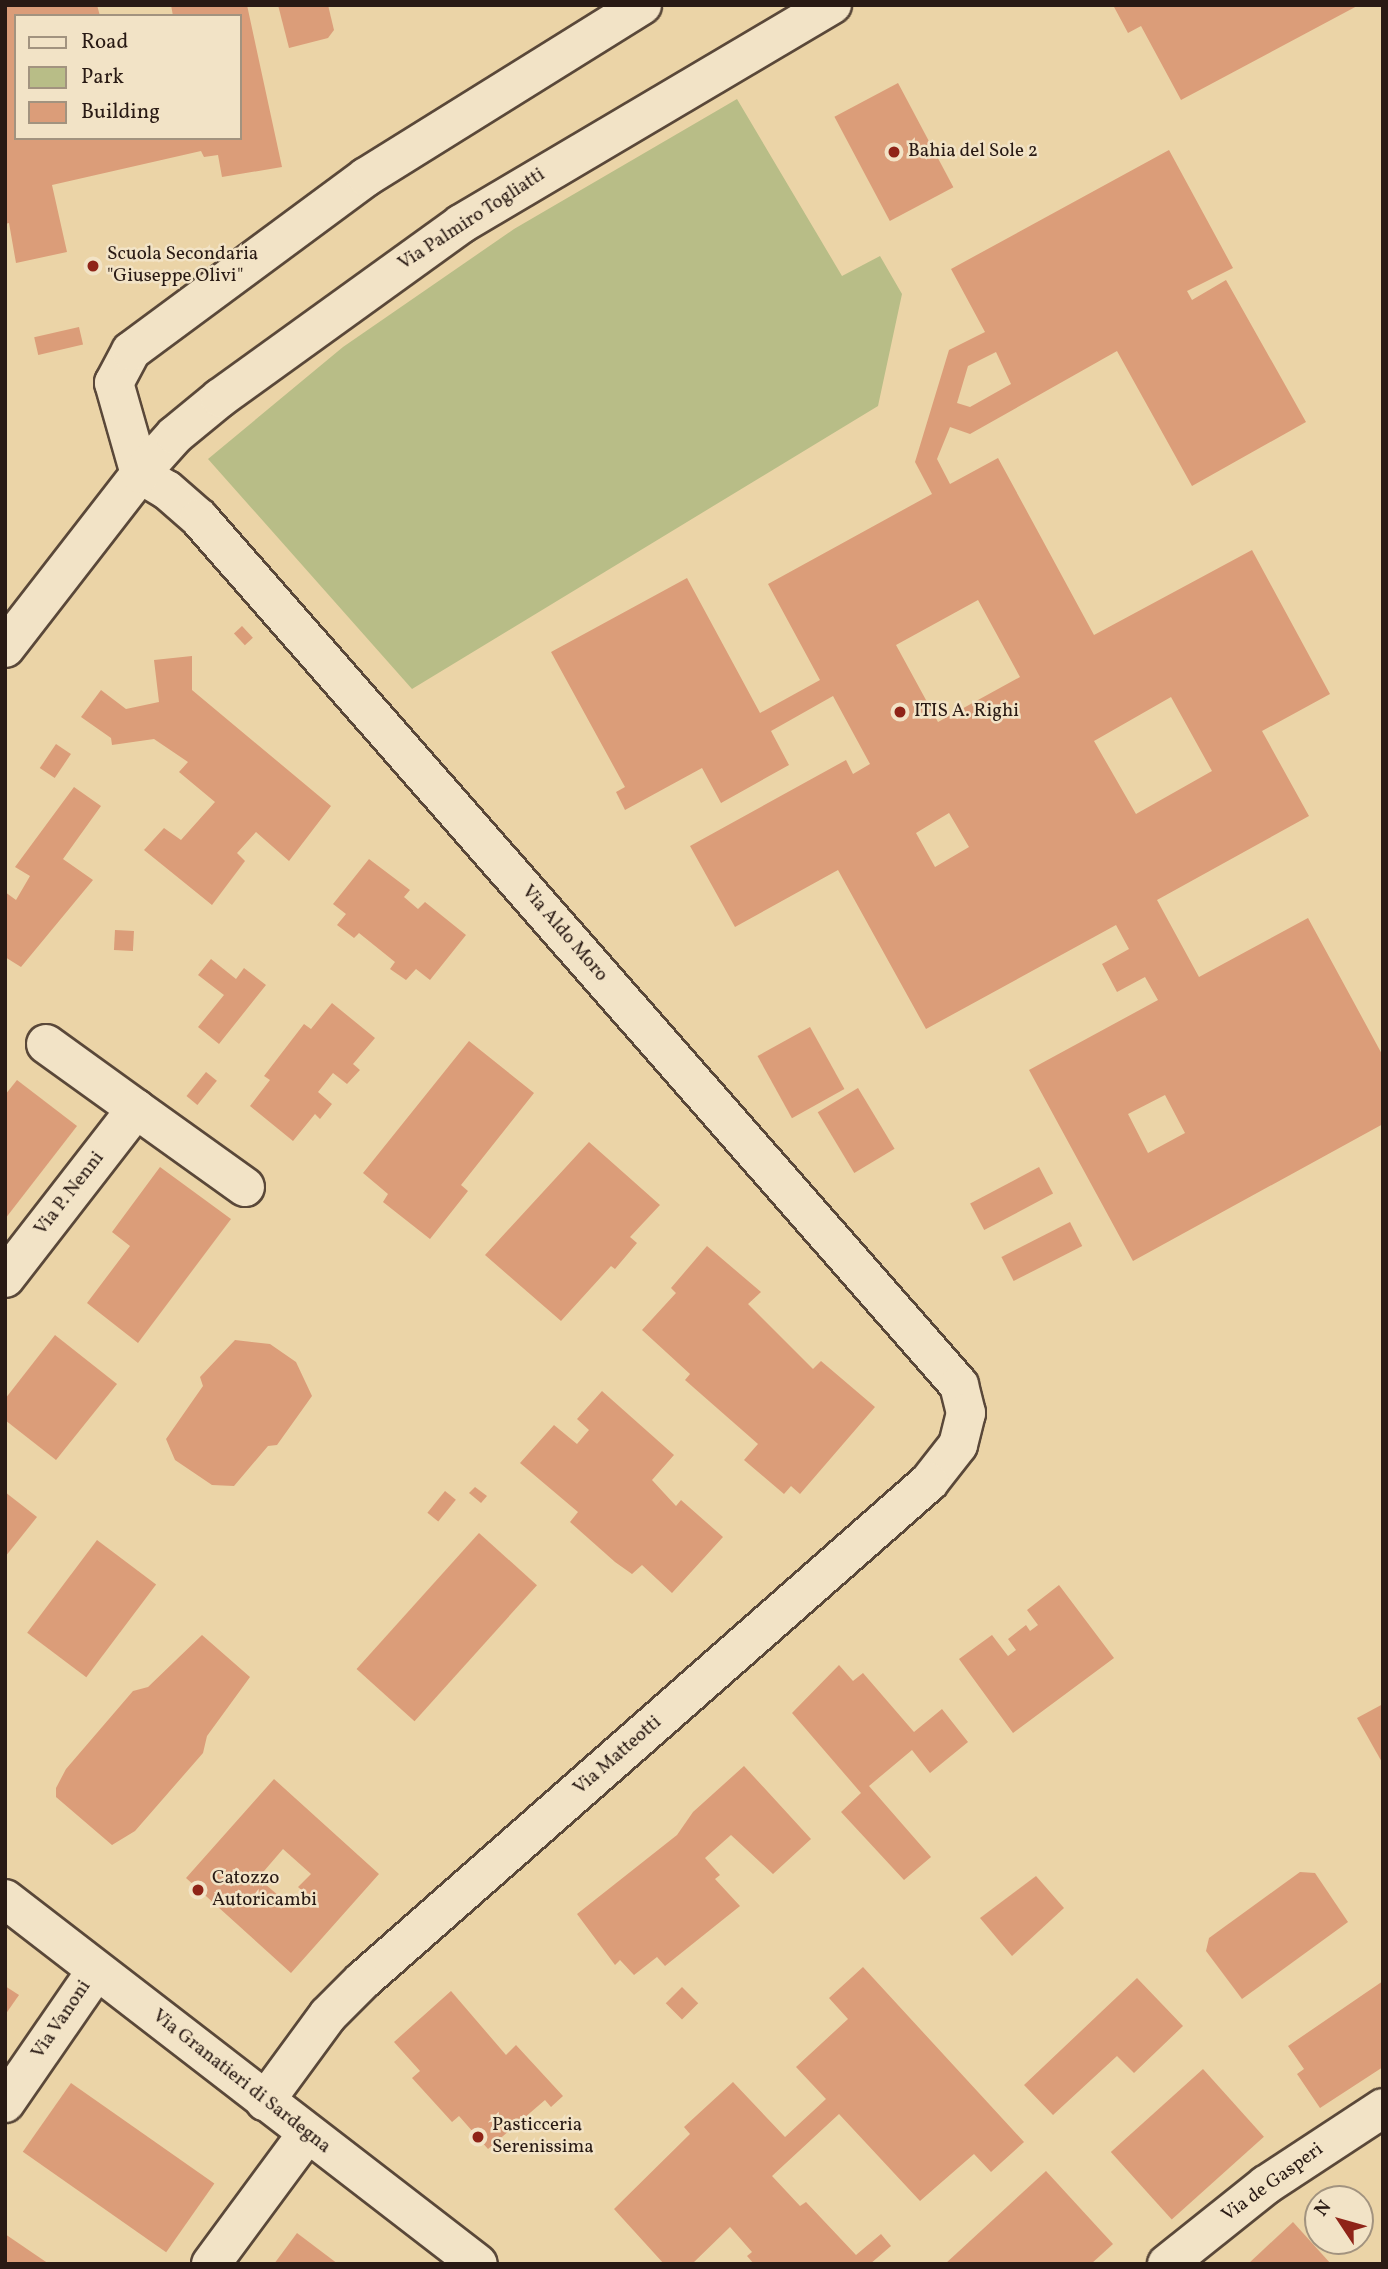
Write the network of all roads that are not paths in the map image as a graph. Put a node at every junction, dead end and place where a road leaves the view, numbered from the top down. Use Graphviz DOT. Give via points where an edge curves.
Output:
graph roads {
  1 [pos="642,5"];
  2 [pos="832,5"];
  3 [pos="140,474"];
  4 [pos="5,648"];
  5 [pos="46,1044"];
  6 [pos="136,1109"];
  7 [pos="245,1187"];
  8 [pos="5,1278"];
  9 [pos="966,1413"];
  10 [pos="5,1899"];
  11 [pos="96,1971"];
  12 [pos="265,2101"];
  13 [pos="5,2103"];
  14 [pos="1383,2108"];
  15 [pos="307,2134"];
  16 [pos="211,2264"];
  17 [pos="478,2264"];
  18 [pos="1167,2264"];
  1 -- 3 [label="street" via="366,177 131,351 114,383"];
  2 -- 3 [label="street, Via Palmiro Togliatti" via="461,225 220,398 175,435"];
  3 -- 4 [label="street, Via Palmiro Togliatti"];
  3 -- 9 [label="street, Via Aldo Moro" via="167,490 217,539 959,1385"];
  5 -- 6 [label="street"];
  6 -- 7 [label="street"];
  6 -- 8 [label="street, Via P. Nenni"];
  9 -- 12 [label="street, Via Matteotti" via="958,1446 929,1482 362,1981 328,2015"];
  10 -- 11 [label="street, Via Granatieri di Sardegna"];
  11 -- 12 [label="street, Via Granatieri di Sardegna"];
  11 -- 13 [label="street, Via Vanoni"];
  12 -- 15 [label="street, Via Granatieri di Sardegna"];
  14 -- 18 [label="street, Via de Gasperi" via="1266,2185"];
  15 -- 16 [label="street"];
  15 -- 17 [label="street, Via Granatieri di Sardegna"];
}
